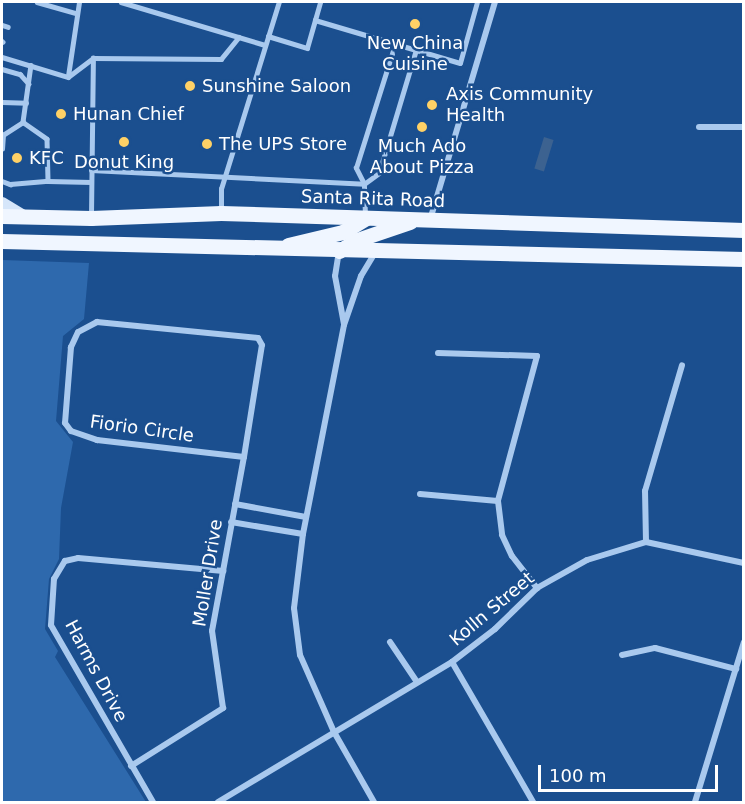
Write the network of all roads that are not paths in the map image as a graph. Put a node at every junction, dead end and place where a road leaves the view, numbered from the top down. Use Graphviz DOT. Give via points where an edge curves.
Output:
graph roads {
  1 [pos="37,2"];
  2 [pos="79,2"];
  3 [pos="121,2"];
  4 [pos="279,2"];
  5 [pos="320,2"];
  6 [pos="477,2"];
  7 [pos="495,2"];
  8 [pos="75,13"];
  9 [pos="315,20"];
  10 [pos="2,25"];
  11 [pos="8,27"];
  12 [pos="268,36"];
  13 [pos="239,37"];
  14 [pos="395,44"];
  15 [pos="265,45"];
  16 [pos="416,50"];
  17 [pos="2,57"];
  18 [pos="93,58"];
  19 [pos="31,65"];
  20 [pos="2,69"];
  21 [pos="68,77"];
  22 [pos="29,84"];
  23 [pos="2,102"];
  24 [pos="26,103"];
  25 [pos="23,122"];
  26 [pos="699,127"];
  27 [pos="744,127"];
  28 [pos="2,149"];
  29 [pos="91,170"];
  30 [pos="225,176"];
  31 [pos="2,181"];
  32 [pos="48,181"];
  33 [pos="91,182"];
  34 [pos="364,184"];
  35 [pos="2,203"];
  36 [pos="221,213"];
  37 [pos="2,216"];
  38 [pos="25,216"];
  39 [pos="91,218"];
  40 [pos="365,219"];
  41 [pos="422,220"];
  42 [pos="574,225"];
  43 [pos="744,230"];
  44 [pos="2,241"];
  45 [pos="273,249"];
  46 [pos="339,251"];
  47 [pos="376,251"];
  48 [pos="574,253"];
  49 [pos="744,259"];
  50 [pos="344,325"];
  51 [pos="258,338"];
  52 [pos="438,353"];
  53 [pos="682,365"];
  54 [pos="244,458"];
  55 [pos="420,494"];
  56 [pos="498,501"];
  57 [pos="235,504"];
  58 [pos="306,517"];
  59 [pos="231,522"];
  60 [pos="303,534"];
  61 [pos="646,542"];
  62 [pos="744,563"];
  63 [pos="223,571"];
  64 [pos="537,588"];
  65 [pos="390,642"];
  66 [pos="744,642"];
  67 [pos="622,655"];
  68 [pos="452,662"];
  69 [pos="736,669"];
  70 [pos="417,682"];
  71 [pos="334,732"];
  72 [pos="131,766"];
  73 [pos="153,802"];
  74 [pos="219,802"];
  75 [pos="374,802"];
  76 [pos="534,802"];
  77 [pos="695,802"];
  1 -- 8 [label="lane"];
  2 -- 8 [label="lane"];
  3 -- 13 [label="lane"];
  4 -- 12 [label="lane"];
  5 -- 9 [label="lane"];
  6 -- 16 [label="lane" via="460,63"];
  7 -- 41 [label="street"];
  8 -- 21 [label="lane"];
  9 -- 12 [label="lane" via="307,48"];
  9 -- 14 [label="lane"];
  10 -- 11 [label="lane"];
  12 -- 15 [label="lane"];
  13 -- 15 [label="lane"];
  13 -- 18 [label="lane" via="221,59"];
  14 -- 16 [label="lane"];
  14 -- 34 [label="lane" via="356,168"];
  15 -- 30 [label="lane"];
  16 -- 34 [label="lane" via="378,173"];
  17 -- 19 [label="lane"];
  18 -- 21 [label="lane"];
  18 -- 29 [label="lane"];
  19 -- 21 [label="lane"];
  19 -- 22 [label="lane"];
  20 -- 22 [label="lane" via="20,75"];
  22 -- 24 [label="lane"];
  23 -- 24 [label="lane"];
  24 -- 25 [label="lane"];
  25 -- 28 [label="lane" via="3,135"];
  25 -- 32 [label="lane" via="47,139"];
  26 -- 27 [label="street"];
  29 -- 30 [label="lane"];
  29 -- 33 [label="lane"];
  30 -- 34 [label="lane"];
  30 -- 36 [label="lane"];
  31 -- 32 [label="lane"];
  32 -- 33 [label="lane"];
  33 -- 39 [label="lane"];
  34 -- 40 [label="lane"];
  35 -- 38 [label="main road"];
  36 -- 39 [label="main road, Santa Rita Road"];
  36 -- 40 [label="main road, Santa Rita Road"];
  37 -- 38 [label="main road, Santa Rita Road"];
  38 -- 39 [label="main road, Santa Rita Road"];
  40 -- 41 [label="main road, Santa Rita Road"];
  40 -- 45 [label="main road" via="343,232"];
  41 -- 42 [label="main road, Santa Rita Road"];
  41 -- 46 [label="main road" via="357,240"];
  42 -- 43 [label="main road, Santa Rita Road"];
  42 -- 48 [label="main road"];
  44 -- 45 [label="main road"];
  45 -- 46 [label="main road"];
  46 -- 47 [label="main road"];
  46 -- 50 [label="street" via="335,276"];
  47 -- 48 [label="main road"];
  47 -- 50 [label="street" via="362,273"];
  48 -- 49 [label="main road"];
  50 -- 58 [label="street"];
  51 -- 54 [label="street, Moller Drive" via="262,345"];
  51 -- 54 [label="street, Fiorio Circle" via="97,322 78,332 71,347 65,423 71,431 96,440"];
  52 -- 56 [label="street" via="537,356"];
  53 -- 61 [label="street" via="645,491"];
  54 -- 57 [label="street, Moller Drive"];
  55 -- 56 [label="street"];
  56 -- 64 [label="street" via="502,535 512,556"];
  57 -- 58 [label="street"];
  57 -- 59 [label="street, Moller Drive"];
  58 -- 60 [label="street"];
  59 -- 60 [label="street"];
  59 -- 63 [label="street, Moller Drive"];
  60 -- 71 [label="street" via="294,608 300,655"];
  61 -- 62 [label="street, Kolln Street"];
  61 -- 64 [label="street, Kolln Street" via="587,560"];
  63 -- 72 [label="street, Moller Drive" via="212,631 223,708"];
  63 -- 72 [label="street, Harms Drive" via="78,558 65,561 54,579 51,625"];
  64 -- 68 [label="street, Kolln Street" via="495,629"];
  65 -- 70 [label="street"];
  66 -- 69 [label="street"];
  67 -- 69 [label="street" via="655,648"];
  68 -- 70 [label="street, Kolln Street"];
  68 -- 76 [label="street"];
  69 -- 77 [label="street"];
  70 -- 71 [label="street, Kolln Street"];
  71 -- 74 [label="street, Kolln Street"];
  71 -- 75 [label="street"];
  72 -- 73 [label="street, Harms Drive"];
}
